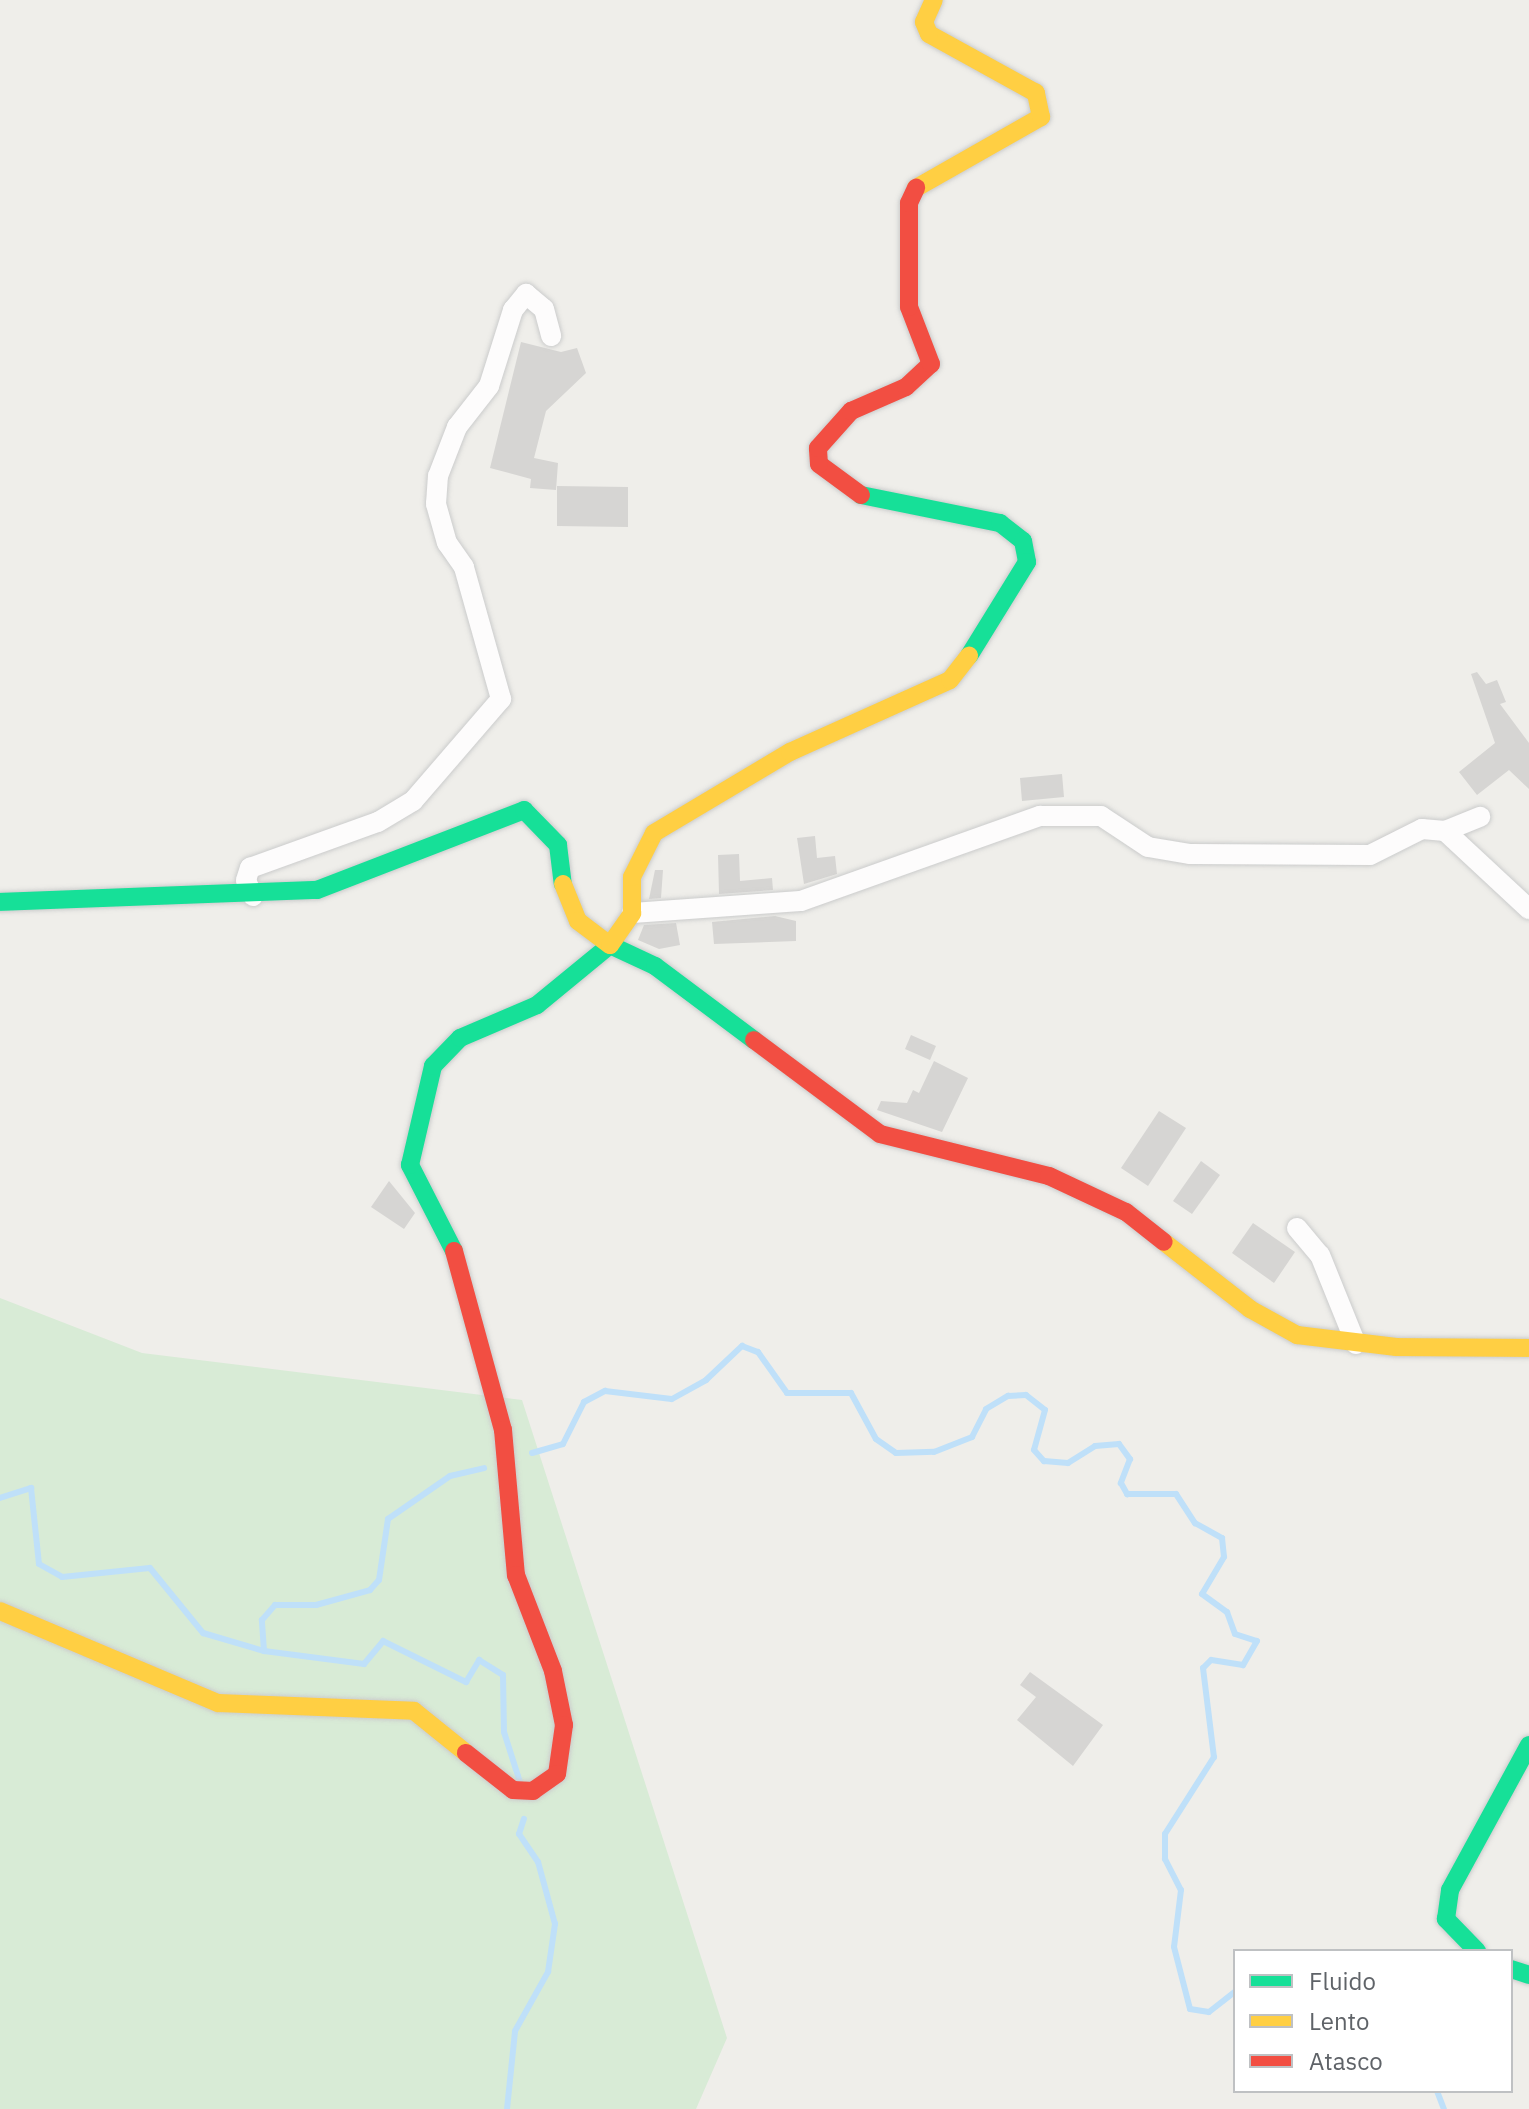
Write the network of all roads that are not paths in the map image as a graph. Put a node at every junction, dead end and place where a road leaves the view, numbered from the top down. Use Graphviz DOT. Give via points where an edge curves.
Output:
graph roads {
  1 [pos="934,0"];
  2 [pos="551,336"];
  3 [pos="1480,817"];
  4 [pos="1445,831"];
  5 [pos="253,896"];
  6 [pos="0,902"];
  7 [pos="1529,909"];
  8 [pos="632,913"];
  9 [pos="610,945"];
  10 [pos="1297,1228"];
  11 [pos="1356,1344"];
  12 [pos="1529,1348"];
  13 [pos="0,1611"];
  14 [pos="1529,1745"];
  15 [pos="1475,1949"];
  1 -- 8 [label="street" via="924,22 929,34 1036,93 1041,117 918,184 909,203 909,307 931,364 906,387 851,411 823,434 819,464 853,493 1000,523 1023,541 1027,562 998,617 950,680 790,752 654,833 632,877"];
  2 -- 5 [label="street" via="544,309 526,294 513,310 489,386 457,427 438,476 436,504 447,543 464,567 501,699 413,801 378,822 250,868 246,880"];
  3 -- 4 [label="street"];
  4 -- 7 [label="street"];
  4 -- 8 [label="street" via="1422,829 1370,855 1190,854 1148,847 1101,816 1040,816 801,901"];
  5 -- 6 [label="street"];
  5 -- 9 [label="street" via="317,890 524,810 558,845 565,900 578,921"];
  8 -- 9 [label="street"];
  9 -- 11 [label="street" via="655,966 880,1134 1049,1176 1155,1231 1250,1309 1297,1335"];
  9 -- 13 [label="street" via="537,1005 460,1038 433,1066 410,1165 457,1257 503,1430 516,1575 553,1671 564,1725 557,1774 533,1791 513,1790 414,1711 218,1703"];
  10 -- 11 [label="street" via="1320,1255"];
  11 -- 12 [label="street"];
  14 -- 15 [label="street" via="1450,1890 1446,1919"];
}
